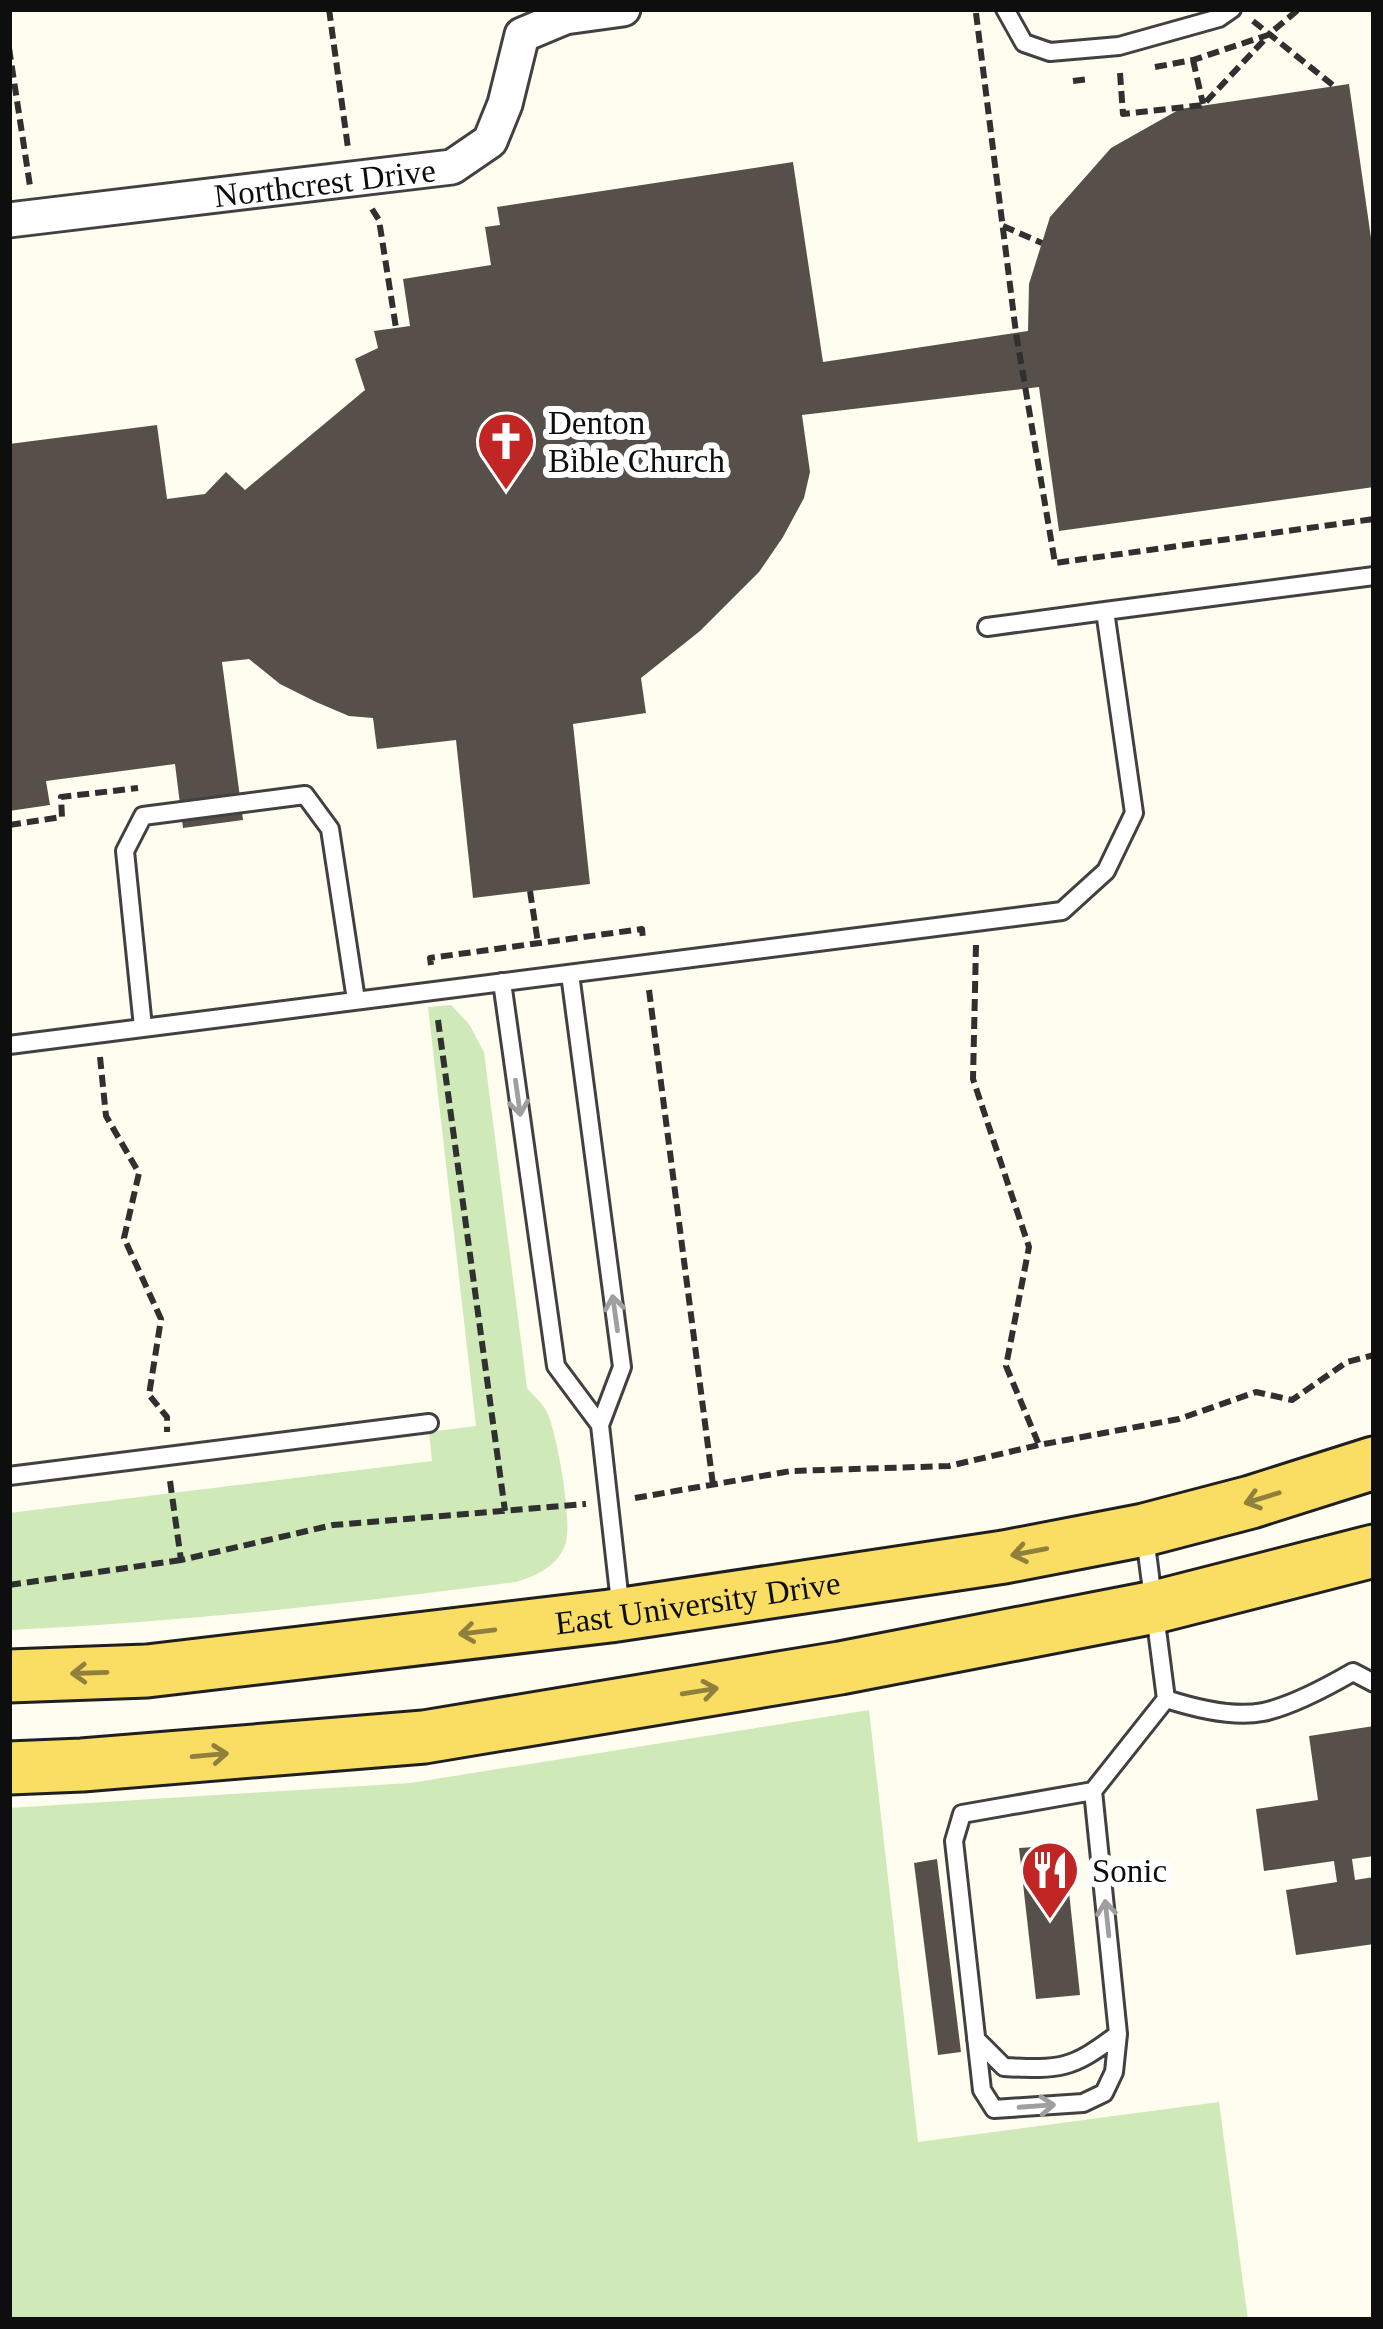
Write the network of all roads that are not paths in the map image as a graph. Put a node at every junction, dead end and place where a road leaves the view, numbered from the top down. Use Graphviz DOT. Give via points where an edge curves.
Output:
graph roads {
  1 [pos="623,9"];
  2 [pos="1005,9"];
  3 [pos="1236,9"];
  4 [pos="22,218"];
  5 [pos="1374,576"];
  6 [pos="1105,611"];
  7 [pos="987,627"];
  8 [pos="570,974"];
  9 [pos="502,982"];
  10 [pos="356,1000"];
  11 [pos="143,1027"];
  12 [pos="9,1045"];
  13 [pos="429,1423"];
  14 [pos="600,1425"];
  15 [pos="1374,1463"];
  16 [pos="9,1476"];
  17 [pos="1144,1530"];
  18 [pos="1374,1551"];
  19 [pos="1154,1607"];
  20 [pos="621,1612"];
  21 [pos="9,1676"];
  22 [pos="1374,1683"];
  23 [pos="1166,1699"];
  24 [pos="9,1768"];
  25 [pos="1094,1791"];
  26 [pos="1118,2034"];
  27 [pos="976,2038"];
  1 -- 4 [label="street, Northcrest Drive" via="565,17 522,35 490,141 452,167"];
  2 -- 3 [label="lane" via="1024,43 1050,52 1119,46"];
  5 -- 6 [label="lane"];
  6 -- 7 [label="lane"];
  6 -- 8 [label="lane" via="1134,813 1106,871 1062,911"];
  8 -- 9 [label="lane"];
  14 -- 8 [label="lane, one-way" via="622,1367"];
  9 -- 10 [label="lane"];
  9 -- 14 [label="lane, one-way" via="556,1366"];
  10 -- 11 [label="lane"];
  10 -- 11 [label="lane" via="330,829 305,796 143,817 125,850"];
  11 -- 12 [label="lane"];
  13 -- 16 [label="lane"];
  14 -- 20 [label="lane"];
  15 -- 17 [label="main road, East University Drive, one-way"];
  17 -- 19 [label="lane"];
  17 -- 20 [label="main road, East University Drive, one-way"];
  18 -- 19 [label="main road"];
  19 -- 23 [label="lane"];
  24 -- 19 [label="main road, one-way" via="424,1737"];
  20 -- 21 [label="main road, East University Drive, one-way" via="147,1671"];
  22 -- 23 [label="lane" via="1352,1672 1261,1712 1201,1710"];
  23 -- 25 [label="lane"];
  26 -- 25 [label="lane, one-way"];
  25 -- 27 [label="lane" via="962,1814 954,1841"];
  26 -- 27 [label="lane" via="1086,2058 1050,2070 1004,2067"];
  27 -- 26 [label="lane, one-way" via="982,2090 994,2109 1083,2103 1104,2093"];
}
